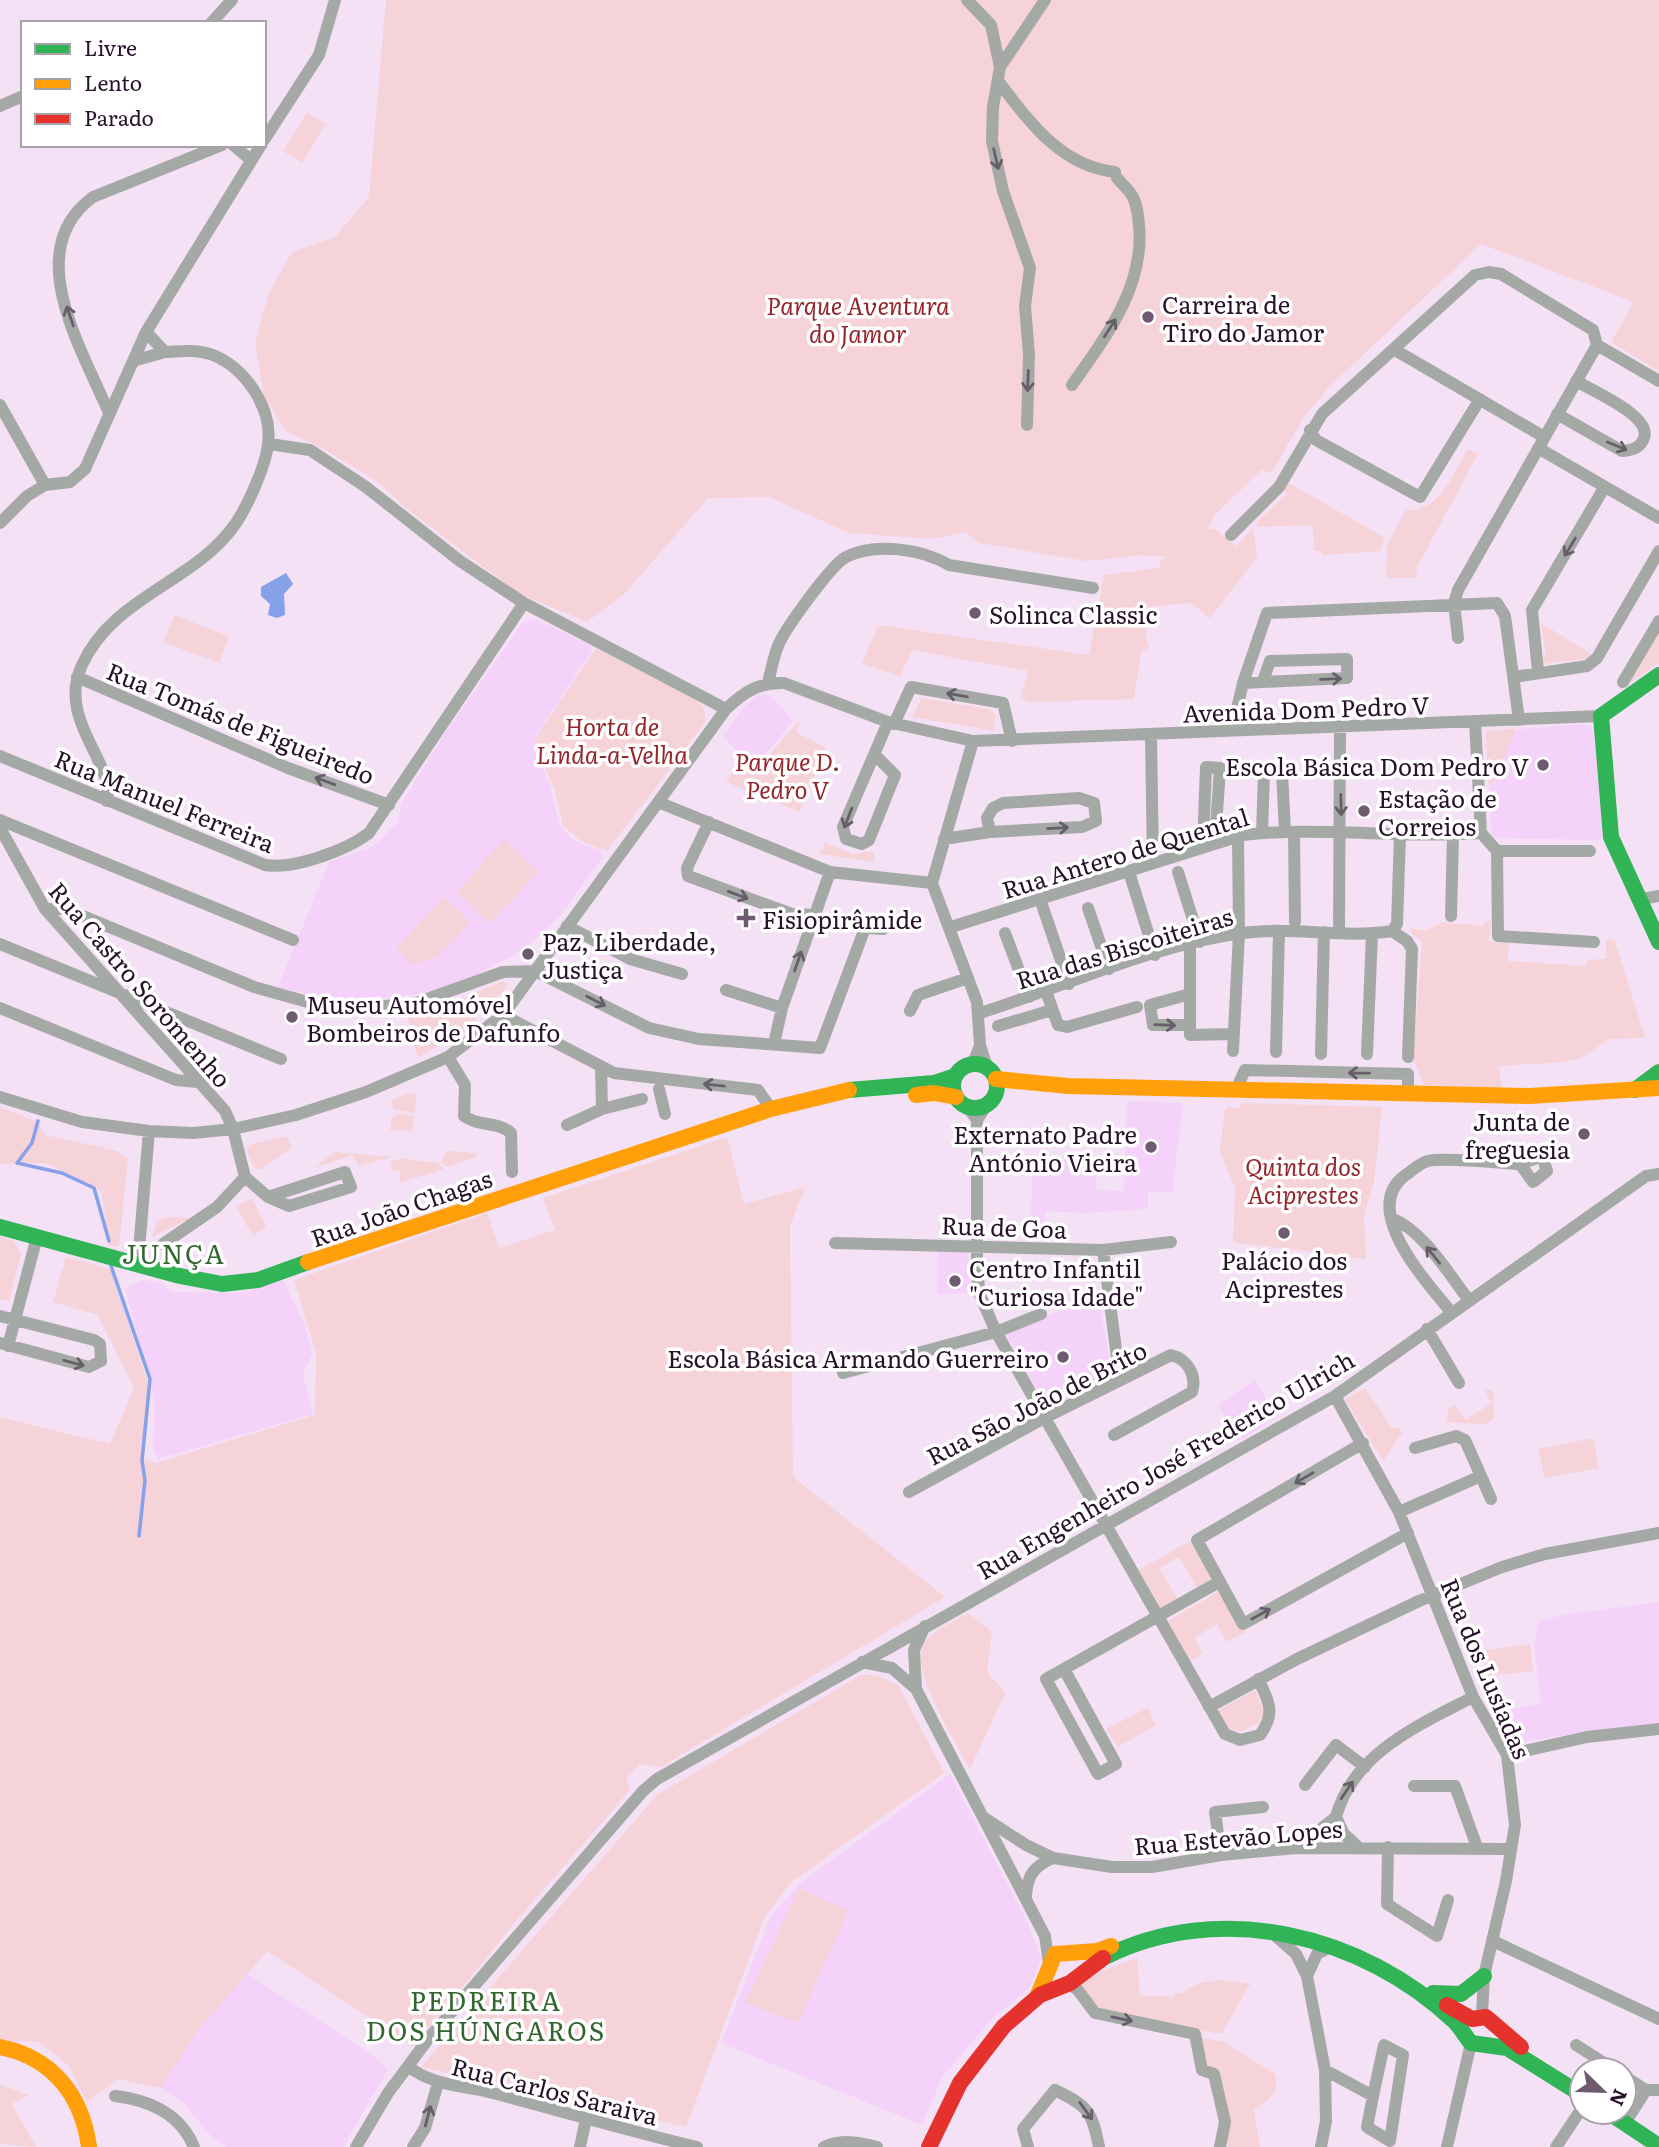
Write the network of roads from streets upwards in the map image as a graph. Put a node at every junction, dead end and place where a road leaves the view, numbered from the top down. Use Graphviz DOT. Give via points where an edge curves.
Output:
graph roads {
  1 [pos="232,0"];
  2 [pos="335,0"];
  3 [pos="967,0"];
  4 [pos="1045,0"];
  5 [pos="213,21"];
  6 [pos="1000,67"];
  7 [pos="998,82"];
  8 [pos="21,97"];
  9 [pos="0,106"];
  10 [pos="266,137"];
  11 [pos="217,147"];
  12 [pos="235,147"];
  13 [pos="260,147"];
  14 [pos="251,160"];
  15 [pos="146,332"];
  16 [pos="1597,345"];
  17 [pos="1395,350"];
  18 [pos="165,352"];
  19 [pos="133,360"];
  20 [pos="95,379"];
  21 [pos="1576,381"];
  22 [pos="1659,382"];
  23 [pos="1072,385"];
  24 [pos="121,386"];
  25 [pos="1480,399"];
  26 [pos="0,405"];
  27 [pos="109,413"];
  28 [pos="1558,414"];
  29 [pos="1027,425"];
  30 [pos="1310,430"];
  31 [pos="1541,443"];
  32 [pos="269,444"];
  33 [pos="45,485"];
  34 [pos="1604,488"];
  35 [pos="1659,518"];
  36 [pos="0,523"];
  37 [pos="1231,535"];
  38 [pos="1659,551"];
  39 [pos="1093,587"];
  40 [pos="524,603"];
  41 [pos="1454,603"];
  42 [pos="1659,621"];
  43 [pos="1458,638"];
  44 [pos="1538,672"];
  45 [pos="1659,675"];
  46 [pos="77,677"];
  47 [pos="1514,677"];
  48 [pos="1262,681"];
  49 [pos="1623,682"];
  50 [pos="768,683"];
  51 [pos="1242,683"];
  52 [pos="726,709"];
  53 [pos="1601,716"];
  54 [pos="1519,720"];
  55 [pos="1475,722"];
  56 [pos="891,723"];
  57 [pos="1340,727"];
  58 [pos="1231,730"];
  59 [pos="1150,736"];
  60 [pos="973,741"];
  61 [pos="1012,741"];
  62 [pos="0,756"];
  63 [pos="876,756"];
  64 [pos="107,801"];
  65 [pos="658,802"];
  66 [pos="389,805"];
  67 [pos="0,820"];
  68 [pos="709,822"];
  69 [pos="0,828"];
  70 [pos="990,832"];
  71 [pos="1289,832"];
  72 [pos="1481,832"];
  73 [pos="1262,833"];
  74 [pos="1341,834"];
  75 [pos="1400,835"];
  76 [pos="1453,835"];
  77 [pos="1238,836"];
  78 [pos="944,839"];
  79 [pos="1209,844"];
  80 [pos="1497,850"];
  81 [pos="1590,851"];
  82 [pos="1153,863"];
  83 [pos="830,872"];
  84 [pos="1129,872"];
  85 [pos="1178,872"];
  86 [pos="932,883"];
  87 [pos="1659,896"];
  88 [pos="1040,899"];
  89 [pos="1642,899"];
  90 [pos="1088,908"];
  91 [pos="45,909"];
  92 [pos="815,915"];
  93 [pos="1451,916"];
  94 [pos="1295,922"];
  95 [pos="567,926"];
  96 [pos="951,927"];
  97 [pos="883,929"];
  98 [pos="1279,931"];
  99 [pos="1392,931"];
  100 [pos="1324,932"];
  101 [pos="1339,932"];
  102 [pos="1005,933"];
  103 [pos="1239,933"];
  104 [pos="1371,934"];
  105 [pos="293,940"];
  106 [pos="1594,942"];
  107 [pos="1659,942"];
  108 [pos="0,944"];
  109 [pos="1195,944"];
  110 [pos="1155,955"];
  111 [pos="1109,969"];
  112 [pos="535,971"];
  113 [pos="682,974"];
  114 [pos="968,978"];
  115 [pos="1069,984"];
  116 [pos="726,990"];
  117 [pos="1046,991"];
  118 [pos="120,993"];
  119 [pos="1190,994"];
  120 [pos="1029,997"];
  121 [pos="1137,1007"];
  122 [pos="0,1008"];
  123 [pos="782,1008"];
  124 [pos="1052,1010"];
  125 [pos="910,1011"];
  126 [pos="980,1013"];
  127 [pos="503,1015"];
  128 [pos="998,1026"];
  129 [pos="1190,1030"];
  130 [pos="1234,1034"];
  131 [pos="774,1044"];
  132 [pos="1233,1051"];
  133 [pos="1276,1052"];
  134 [pos="1321,1054"];
  135 [pos="1367,1054"];
  136 [pos="1408,1056"];
  137 [pos="448,1058"];
  138 [pos="281,1059"];
  139 [pos="601,1066"];
  140 [pos="1659,1072"];
  141 [pos="955,1076"];
  142 [pos="988,1081"];
  143 [pos="198,1082"];
  144 [pos="1659,1088"];
  145 [pos="659,1089"];
  146 [pos="1633,1091"];
  147 [pos="0,1097"];
  148 [pos="1659,1097"];
  149 [pos="642,1099"];
  150 [pos="813,1100"];
  151 [pos="962,1102"];
  152 [pos="602,1109"];
  153 [pos="771,1109"];
  154 [pos="665,1114"];
  155 [pos="977,1120"];
  156 [pos="567,1125"];
  157 [pos="233,1129"];
  158 [pos="149,1131"];
  159 [pos="1520,1164"];
  160 [pos="512,1172"];
  161 [pos="1659,1174"];
  162 [pos="245,1177"];
  163 [pos="268,1197"];
  164 [pos="1391,1218"];
  165 [pos="0,1227"];
  166 [pos="37,1237"];
  167 [pos="1171,1242"];
  168 [pos="835,1243"];
  169 [pos="163,1244"];
  170 [pos="975,1245"];
  171 [pos="1103,1250"];
  172 [pos="138,1262"];
  173 [pos="1468,1299"];
  174 [pos="1451,1312"];
  175 [pos="1041,1314"];
  176 [pos="0,1316"];
  177 [pos="15,1320"];
  178 [pos="1427,1329"];
  179 [pos="996,1332"];
  180 [pos="4,1345"];
  181 [pos="843,1373"];
  182 [pos="1120,1380"];
  183 [pos="1458,1382"];
  184 [pos="1335,1396"];
  185 [pos="1046,1417"];
  186 [pos="1114,1435"];
  187 [pos="1363,1443"];
  188 [pos="1415,1448"];
  189 [pos="1481,1476"];
  190 [pos="909,1492"];
  191 [pos="1491,1499"];
  192 [pos="1399,1512"];
  193 [pos="1105,1526"];
  194 [pos="1408,1533"];
  195 [pos="1659,1533"];
  196 [pos="1219,1583"];
  197 [pos="1432,1596"];
  198 [pos="1156,1617"];
  199 [pos="925,1626"];
  200 [pos="895,1643"];
  201 [pos="860,1662"];
  202 [pos="913,1663"];
  203 [pos="1064,1669"];
  204 [pos="900,1672"];
  205 [pos="1258,1679"];
  206 [pos="916,1689"];
  207 [pos="1473,1697"];
  208 [pos="1209,1707"];
  209 [pos="1659,1730"];
  210 [pos="1507,1755"];
  211 [pos="1365,1767"];
  212 [pos="1306,1785"];
  213 [pos="1414,1786"];
  214 [pos="1263,1807"];
  215 [pos="984,1817"];
  216 [pos="1336,1817"];
  217 [pos="1026,1844"];
  218 [pos="1358,1847"];
  219 [pos="1388,1847"];
  220 [pos="1477,1847"];
  221 [pos="1297,1848"];
  222 [pos="1511,1849"];
  223 [pos="1221,1854"];
  224 [pos="1053,1858"];
  225 [pos="1006,1860"];
  226 [pos="1036,1866"];
  227 [pos="1026,1899"];
  228 [pos="1448,1900"];
  229 [pos="1271,1932"];
  230 [pos="1045,1936"];
  231 [pos="1493,1941"];
  232 [pos="1332,1946"];
  233 [pos="1069,1952"];
  234 [pos="1049,1966"];
  235 [pos="1307,1976"];
  236 [pos="1484,1976"];
  237 [pos="1071,1981"];
  238 [pos="1433,1993"];
  239 [pos="1037,1997"];
  240 [pos="1477,2018"];
  241 [pos="1659,2019"];
  242 [pos="1495,2028"];
  243 [pos="1468,2039"];
  244 [pos="1489,2044"];
  245 [pos="1576,2045"];
  246 [pos="0,2047"];
  247 [pos="1593,2056"];
  248 [pos="408,2066"];
  249 [pos="1325,2070"];
  250 [pos="1568,2076"];
  251 [pos="438,2083"];
  252 [pos="1568,2086"];
  253 [pos="1653,2090"];
  254 [pos="115,2096"];
  255 [pos="1373,2096"];
  256 [pos="1638,2104"];
  257 [pos="586,2119"];
  258 [pos="1638,2121"];
  259 [pos="85,2124"];
  260 [pos="1570,2126"];
  261 [pos="1629,2126"];
  262 [pos="1659,2134"];
  263 [pos="1659,2146"];
  264 [pos="89,2147"];
  265 [pos="104,2147"];
  266 [pos="194,2147"];
  267 [pos="356,2147"];
  268 [pos="413,2147"];
  269 [pos="580,2147"];
  270 [pos="697,2147"];
  271 [pos="824,2147"];
  272 [pos="877,2147"];
  273 [pos="929,2147"];
  274 [pos="1028,2147"];
  275 [pos="1099,2147"];
  276 [pos="1220,2147"];
  277 [pos="1321,2147"];
  278 [pos="1447,2147"];
  279 [pos="1556,2147"];
  1 -- 5 [label="street"];
  2 -- 10 [label="street" via="319,55"];
  3 -- 6 [label="street" via="991,25"];
  4 -- 6 [label="street"];
  6 -- 7 [label="street"];
  23 -- 7 [label="street, one-way" via="1125,304 1134,280 1138,214 1132,194 1116,175 1087,166 1051,144"];
  7 -- 29 [label="street, one-way" via="992,141 1003,191 1030,268 1025,306"];
  8 -- 9 [label="street"];
  20 -- 11 [label="street, one-way" via="58,276 63,232 93,197"];
  12 -- 14 [label="street"];
  13 -- 14 [label="street"];
  14 -- 15 [label="street"];
  15 -- 18 [label="street"];
  15 -- 19 [label="street"];
  16 -- 17 [label="street" via="1593,330 1501,274 1489,272 1475,275"];
  16 -- 21 [label="street"];
  16 -- 22 [label="street"];
  17 -- 25 [label="street"];
  17 -- 30 [label="street"];
  18 -- 19 [label="street"];
  18 -- 32 [label="street" via="211,354 237,369 259,399"];
  19 -- 24 [label="street"];
  20 -- 24 [label="street"];
  20 -- 27 [label="street"];
  21 -- 28 [label="street"];
  28 -- 21 [label="street, one-way" via="1622,451 1643,441 1646,432 1640,418"];
  24 -- 27 [label="street"];
  25 -- 30 [label="street" via="1420,497 1316,440"];
  25 -- 31 [label="street"];
  26 -- 33 [label="street"];
  27 -- 33 [label="street" via="85,469 70,482"];
  28 -- 31 [label="street"];
  30 -- 37 [label="street" via="1279,486"];
  31 -- 34 [label="street"];
  31 -- 41 [label="street"];
  32 -- 40 [label="street" via="310,450"];
  32 -- 46 [label="street" via="248,501 224,538 201,561 120,615 90,649"];
  33 -- 36 [label="street"];
  34 -- 35 [label="street"];
  34 -- 44 [label="street, one-way" via="1532,611"];
  38 -- 44 [label="street" via="1597,658 1587,666"];
  39 -- 50 [label="street" via="949,565 935,556 906,550 867,550 845,558 810,597 778,644"];
  40 -- 52 [label="street"];
  40 -- 66 [label="street, Rua Manuel Ferreira"];
  41 -- 43 [label="street"];
  41 -- 47 [label="street" via="1497,603 1505,616"];
  41 -- 51 [label="street" via="1267,613"];
  42 -- 49 [label="street"];
  44 -- 47 [label="street"];
  45 -- 53 [label="street"];
  46 -- 64 [label="street" via="81,726 107,784"];
  66 -- 46 [label="street, Rua Tomás de Figueiredo, one-way" via="288,768"];
  47 -- 54 [label="street"];
  48 -- 48 [label="street, one-way" via="1347,678 1347,659 1270,661"];
  48 -- 51 [label="street"];
  50 -- 52 [label="street" via="745,692"];
  50 -- 56 [label="street, Avenida Dom Pedro V" via="784,683"];
  51 -- 58 [label="street"];
  52 -- 65 [label="street"];
  53 -- 54 [label="street, Avenida Dom Pedro V"];
  53 -- 89 [label="street" via="1611,836"];
  54 -- 55 [label="street, Avenida Dom Pedro V"];
  55 -- 57 [label="street, Avenida Dom Pedro V"];
  55 -- 72 [label="street"];
  56 -- 60 [label="street, Avenida Dom Pedro V"];
  61 -- 56 [label="street, one-way" via="1003,703 911,687"];
  56 -- 63 [label="street"];
  57 -- 58 [label="street, Avenida Dom Pedro V"];
  57 -- 74 [label="street, one-way"];
  58 -- 59 [label="street, Avenida Dom Pedro V"];
  59 -- 61 [label="street, Avenida Dom Pedro V"];
  59 -- 82 [label="street"];
  60 -- 61 [label="street, Avenida Dom Pedro V"];
  60 -- 78 [label="street"];
  62 -- 64 [label="street, Rua Manuel Ferreira"];
  63 -- 63 [label="street, one-way" via="844,827 846,839 862,844 869,840 895,775"];
  64 -- 66 [label="street, Rua Manuel Ferreira" via="279,867 359,841"];
  65 -- 68 [label="street"];
  65 -- 95 [label="street"];
  67 -- 105 [label="street"];
  68 -- 83 [label="street"];
  68 -- 92 [label="street, one-way" via="687,868 688,876 792,914"];
  69 -- 91 [label="street, Rua Castro Soromenho"];
  70 -- 70 [label="street, one-way" via="1082,827 1096,821 1094,803 1079,798 1003,803 986,818"];
  70 -- 78 [label="street"];
  71 -- 73 [label="street, Rua Antero de Quental"];
  71 -- 73 [label="street" via="1282,772 1272,767 1264,773"];
  71 -- 74 [label="street, Rua Antero de Quental"];
  71 -- 94 [label="street"];
  72 -- 76 [label="street, Rua Antero de Quental"];
  72 -- 80 [label="street"];
  73 -- 77 [label="street, Rua Antero de Quental"];
  74 -- 75 [label="street, Rua Antero de Quental"];
  74 -- 101 [label="street"];
  75 -- 76 [label="street, Rua Antero de Quental"];
  75 -- 99 [label="street" via="1397,924"];
  76 -- 93 [label="street"];
  77 -- 79 [label="street, Rua Antero de Quental"];
  77 -- 103 [label="street"];
  78 -- 86 [label="street"];
  79 -- 79 [label="street" via="1220,768 1206,767"];
  79 -- 82 [label="street, Rua Antero de Quental"];
  80 -- 81 [label="street"];
  80 -- 106 [label="street" via="1498,936"];
  82 -- 84 [label="street, Rua Antero de Quental"];
  83 -- 86 [label="street"];
  83 -- 92 [label="street"];
  84 -- 88 [label="street, Rua Antero de Quental"];
  84 -- 110 [label="street"];
  85 -- 109 [label="street"];
  86 -- 96 [label="street"];
  87 -- 89 [label="street"];
  88 -- 96 [label="street, Rua Antero de Quental"];
  88 -- 115 [label="street"];
  89 -- 107 [label="street"];
  90 -- 111 [label="street"];
  91 -- 112 [label="street" via="66,909 266,991 354,1009 413,1004 503,972"];
  91 -- 118 [label="street, Rua Castro Soromenho"];
  123 -- 92 [label="street, one-way"];
  95 -- 112 [label="street"];
  95 -- 113 [label="street" via="630,959"];
  96 -- 114 [label="street"];
  97 -- 131 [label="street" via="865,928 820,1048"];
  98 -- 100 [label="street, Rua das Biscoiteiras"];
  98 -- 103 [label="street, Rua das Biscoiteiras"];
  98 -- 133 [label="street"];
  99 -- 104 [label="street, Rua das Biscoiteiras"];
  99 -- 136 [label="street" via="1412,949"];
  100 -- 101 [label="street, Rua das Biscoiteiras"];
  100 -- 134 [label="street"];
  101 -- 104 [label="street, Rua das Biscoiteiras"];
  102 -- 120 [label="street"];
  103 -- 109 [label="street, Rua das Biscoiteiras"];
  103 -- 130 [label="street"];
  104 -- 135 [label="street"];
  108 -- 118 [label="street"];
  109 -- 110 [label="street, Rua das Biscoiteiras"];
  109 -- 119 [label="street"];
  110 -- 111 [label="street, Rua das Biscoiteiras"];
  111 -- 115 [label="street, Rua das Biscoiteiras"];
  112 -- 127 [label="street"];
  112 -- 131 [label="street, one-way" via="649,1028 699,1039"];
  114 -- 125 [label="street" via="918,995"];
  114 -- 126 [label="street"];
  115 -- 117 [label="street, Rua das Biscoiteiras"];
  116 -- 123 [label="street"];
  117 -- 120 [label="street, Rua das Biscoiteiras"];
  117 -- 124 [label="street"];
  118 -- 138 [label="street"];
  118 -- 143 [label="street, Rua Castro Soromenho"];
  119 -- 129 [label="street"];
  119 -- 129 [label="street, one-way" via="1150,1005 1153,1026"];
  120 -- 126 [label="street, Rua das Biscoiteiras"];
  121 -- 124 [label="street" via="1067,1027 1058,1025"];
  122 -- 143 [label="street" via="176,1080"];
  123 -- 131 [label="street"];
  124 -- 128 [label="street"];
  126 -- 142 [label="street" via="980,1045"];
  127 -- 137 [label="street"];
  127 -- 139 [label="street"];
  129 -- 130 [label="street"];
  130 -- 132 [label="street"];
  137 -- 157 [label="street" via="366,1092"];
  137 -- 160 [label="street" via="465,1085 464,1116 472,1122 503,1126 511,1133"];
  139 -- 152 [label="street"];
  153 -- 139 [label="street, one-way" via="758,1090 614,1073"];
  140 -- 146 [label="street"];
  141 -- 142 [label="street" via="966,1066"];
  141 -- 150 [label="street, Rua João Chagas" via="934,1083 840,1091"];
  141 -- 151 [label="street" via="954,1090"];
  142 -- 146 [label="street, Rua João Chagas" via="1530,1096"];
  142 -- 151 [label="street, Rua João Chagas"];
  142 -- 155 [label="street"];
  143 -- 157 [label="street, Rua Castro Soromenho" via="225,1111"];
  144 -- 146 [label="street"];
  145 -- 154 [label="street"];
  146 -- 148 [label="street"];
  147 -- 158 [label="street" via="82,1122"];
  149 -- 152 [label="street"];
  150 -- 151 [label="street, Rua João Chagas" via="934,1093"];
  150 -- 153 [label="street, Rua João Chagas"];
  151 -- 155 [label="street"];
  152 -- 156 [label="street"];
  153 -- 172 [label="street, Rua João Chagas" via="258,1280 222,1284"];
  155 -- 170 [label="street"];
  157 -- 158 [label="street"];
  157 -- 162 [label="street, Rua Castro Soromenho"];
  158 -- 172 [label="street"];
  159 -- 164 [label="street" via="1427,1161 1402,1176 1391,1192"];
  161 -- 173 [label="street, Rua Engenheiro José Frederico Ulrich" via="1646,1176"];
  162 -- 163 [label="street"];
  162 -- 169 [label="street" via="217,1208"];
  163 -- 163 [label="street" via="289,1206 351,1187 345,1172"];
  173 -- 164 [label="street, one-way" via="1424,1243"];
  164 -- 174 [label="street" via="1390,1224 1408,1253"];
  165 -- 166 [label="street, Rua João Chagas"];
  166 -- 172 [label="street, Rua João Chagas"];
  166 -- 177 [label="street"];
  167 -- 171 [label="street, Rua de Goa"];
  168 -- 170 [label="street, Rua de Goa"];
  170 -- 171 [label="street, Rua de Goa"];
  170 -- 179 [label="street" via="980,1295"];
  171 -- 182 [label="street"];
  173 -- 174 [label="street, Rua Engenheiro José Frederico Ulrich"];
  174 -- 178 [label="street, Rua Engenheiro José Frederico Ulrich"];
  175 -- 179 [label="street"];
  176 -- 177 [label="street"];
  177 -- 180 [label="street"];
  180 -- 177 [label="street, one-way" via="89,1367 101,1361 100,1344 94,1340"];
  178 -- 183 [label="street"];
  178 -- 184 [label="street, Rua Engenheiro José Frederico Ulrich"];
  179 -- 181 [label="street"];
  179 -- 185 [label="street"];
  182 -- 185 [label="street, Rua São João de Brito"];
  182 -- 186 [label="street, Rua São João de Brito" via="1171,1355 1189,1367 1195,1382 1192,1392"];
  184 -- 187 [label="street, Rua dos Lusíadas"];
  184 -- 193 [label="street, Rua Engenheiro José Frederico Ulrich"];
  185 -- 190 [label="street, Rua São João de Brito"];
  185 -- 193 [label="street"];
  187 -- 192 [label="street, Rua dos Lusíadas"];
  187 -- 196 [label="street, one-way" via="1197,1540"];
  188 -- 189 [label="street" via="1456,1436 1465,1440"];
  189 -- 191 [label="street"];
  189 -- 192 [label="street"];
  192 -- 194 [label="street, Rua dos Lusíadas"];
  193 -- 198 [label="street"];
  193 -- 199 [label="street, Rua Engenheiro José Frederico Ulrich"];
  196 -- 194 [label="street, one-way" via="1243,1624"];
  194 -- 197 [label="street, Rua dos Lusíadas"];
  195 -- 197 [label="street" via="1545,1553"];
  196 -- 198 [label="street"];
  197 -- 205 [label="street"];
  197 -- 207 [label="street, Rua dos Lusíadas"];
  198 -- 203 [label="street"];
  198 -- 208 [label="street"];
  199 -- 200 [label="street, Rua Engenheiro José Frederico Ulrich"];
  199 -- 202 [label="street"];
  200 -- 201 [label="street, Rua Engenheiro José Frederico Ulrich"];
  200 -- 202 [label="street"];
  200 -- 204 [label="street"];
  201 -- 204 [label="street" via="875,1662"];
  201 -- 248 [label="street, Rua Engenheiro José Frederico Ulrich" via="649,1785"];
  202 -- 206 [label="street"];
  203 -- 203 [label="street" via="1046,1679 1098,1774 1116,1764"];
  204 -- 206 [label="street"];
  205 -- 208 [label="street"];
  205 -- 208 [label="street" via="1272,1708 1260,1735 1240,1740 1225,1734"];
  206 -- 215 [label="street"];
  207 -- 210 [label="street, Rua dos Lusíadas"];
  207 -- 211 [label="street" via="1394,1739"];
  209 -- 210 [label="street" via="1587,1737"];
  210 -- 222 [label="street, Rua dos Lusíadas" via="1514,1798"];
  211 -- 212 [label="street" via="1336,1745"];
  216 -- 211 [label="street, one-way" via="1341,1799"];
  213 -- 220 [label="street" via="1455,1786"];
  214 -- 223 [label="street" via="1215,1812"];
  215 -- 217 [label="street, Rua Estevão Lopes"];
  215 -- 225 [label="street"];
  216 -- 218 [label="street" via="1344,1834"];
  216 -- 221 [label="street"];
  217 -- 224 [label="street, Rua Estevão Lopes"];
  217 -- 225 [label="street" via="1011,1848"];
  218 -- 219 [label="street, Rua Estevão Lopes"];
  218 -- 221 [label="street, Rua Estevão Lopes"];
  219 -- 220 [label="street, Rua Estevão Lopes"];
  219 -- 228 [label="street" via="1387,1904 1437,1936"];
  220 -- 222 [label="street, Rua Estevão Lopes"];
  221 -- 223 [label="street, Rua Estevão Lopes"];
  222 -- 231 [label="street, Rua dos Lusíadas"];
  223 -- 224 [label="street, Rua Estevão Lopes" via="1152,1867"];
  224 -- 226 [label="street"];
  225 -- 226 [label="street"];
  225 -- 227 [label="street"];
  226 -- 227 [label="street" via="1028,1880"];
  227 -- 230 [label="street"];
  229 -- 232 [label="street"];
  229 -- 235 [label="street" via="1296,1954"];
  229 -- 237 [label="street" via="1237,1927 1187,1930 1140,1942"];
  230 -- 233 [label="street"];
  230 -- 234 [label="street"];
  231 -- 236 [label="street, Rua dos Lusíadas"];
  231 -- 241 [label="street"];
  232 -- 235 [label="street" via="1312,1959"];
  232 -- 243 [label="street" via="1406,1986 1455,2022"];
  233 -- 234 [label="street" via="1055,1954"];
  233 -- 237 [label="street" via="1079,1959"];
  233 -- 238 [label="street" via="1097,1951 1166,1926 1242,1919 1287,1925 1345,1941"];
  234 -- 237 [label="street" via="1055,1980"];
  234 -- 239 [label="street"];
  235 -- 249 [label="street"];
  236 -- 238 [label="street" via="1465,1993 1447,1997"];
  236 -- 240 [label="street, Rua dos Lusíadas"];
  237 -- 239 [label="street"];
  237 -- 276 [label="street, one-way" via="1094,2013 1195,2034 1202,2070 1214,2074 1225,2122"];
  238 -- 240 [label="street" via="1458,2013"];
  239 -- 273 [label="street" via="977,2058 950,2098"];
  240 -- 242 [label="street" via="1490,2020"];
  240 -- 243 [label="street" via="1466,2026"];
  242 -- 244 [label="street"];
  242 -- 250 [label="street"];
  243 -- 244 [label="street" via="1480,2047"];
  243 -- 278 [label="street"];
  244 -- 252 [label="street" via="1507,2048"];
  245 -- 247 [label="street"];
  246 -- 259 [label="street" via="23,2051 49,2066 69,2089"];
  248 -- 251 [label="street, Rua Carlos Saraiva"];
  248 -- 267 [label="street, Rua Engenheiro José Frederico Ulrich"];
  249 -- 255 [label="street"];
  249 -- 277 [label="street" via="1326,2121"];
  251 -- 257 [label="street, Rua Carlos Saraiva"];
  268 -- 251 [label="street, one-way" via="425,2128"];
  253 -- 256 [label="street"];
  254 -- 266 [label="street" via="151,2104 168,2114"];
  255 -- 255 [label="street" via="1378,2070 1384,2045 1404,2055 1390,2141 1367,2127"];
  257 -- 269 [label="street"];
  257 -- 270 [label="street, Rua Carlos Saraiva"];
  258 -- 262 [label="street"];
  259 -- 264 [label="street"];
  259 -- 265 [label="street"];
  260 -- 279 [label="street"];
  261 -- 263 [label="street"];
  271 -- 272 [label="street" via="835,2142"];
  274 -- 275 [label="street, one-way" via="1023,2129 1055,2090 1090,2113"];
}
